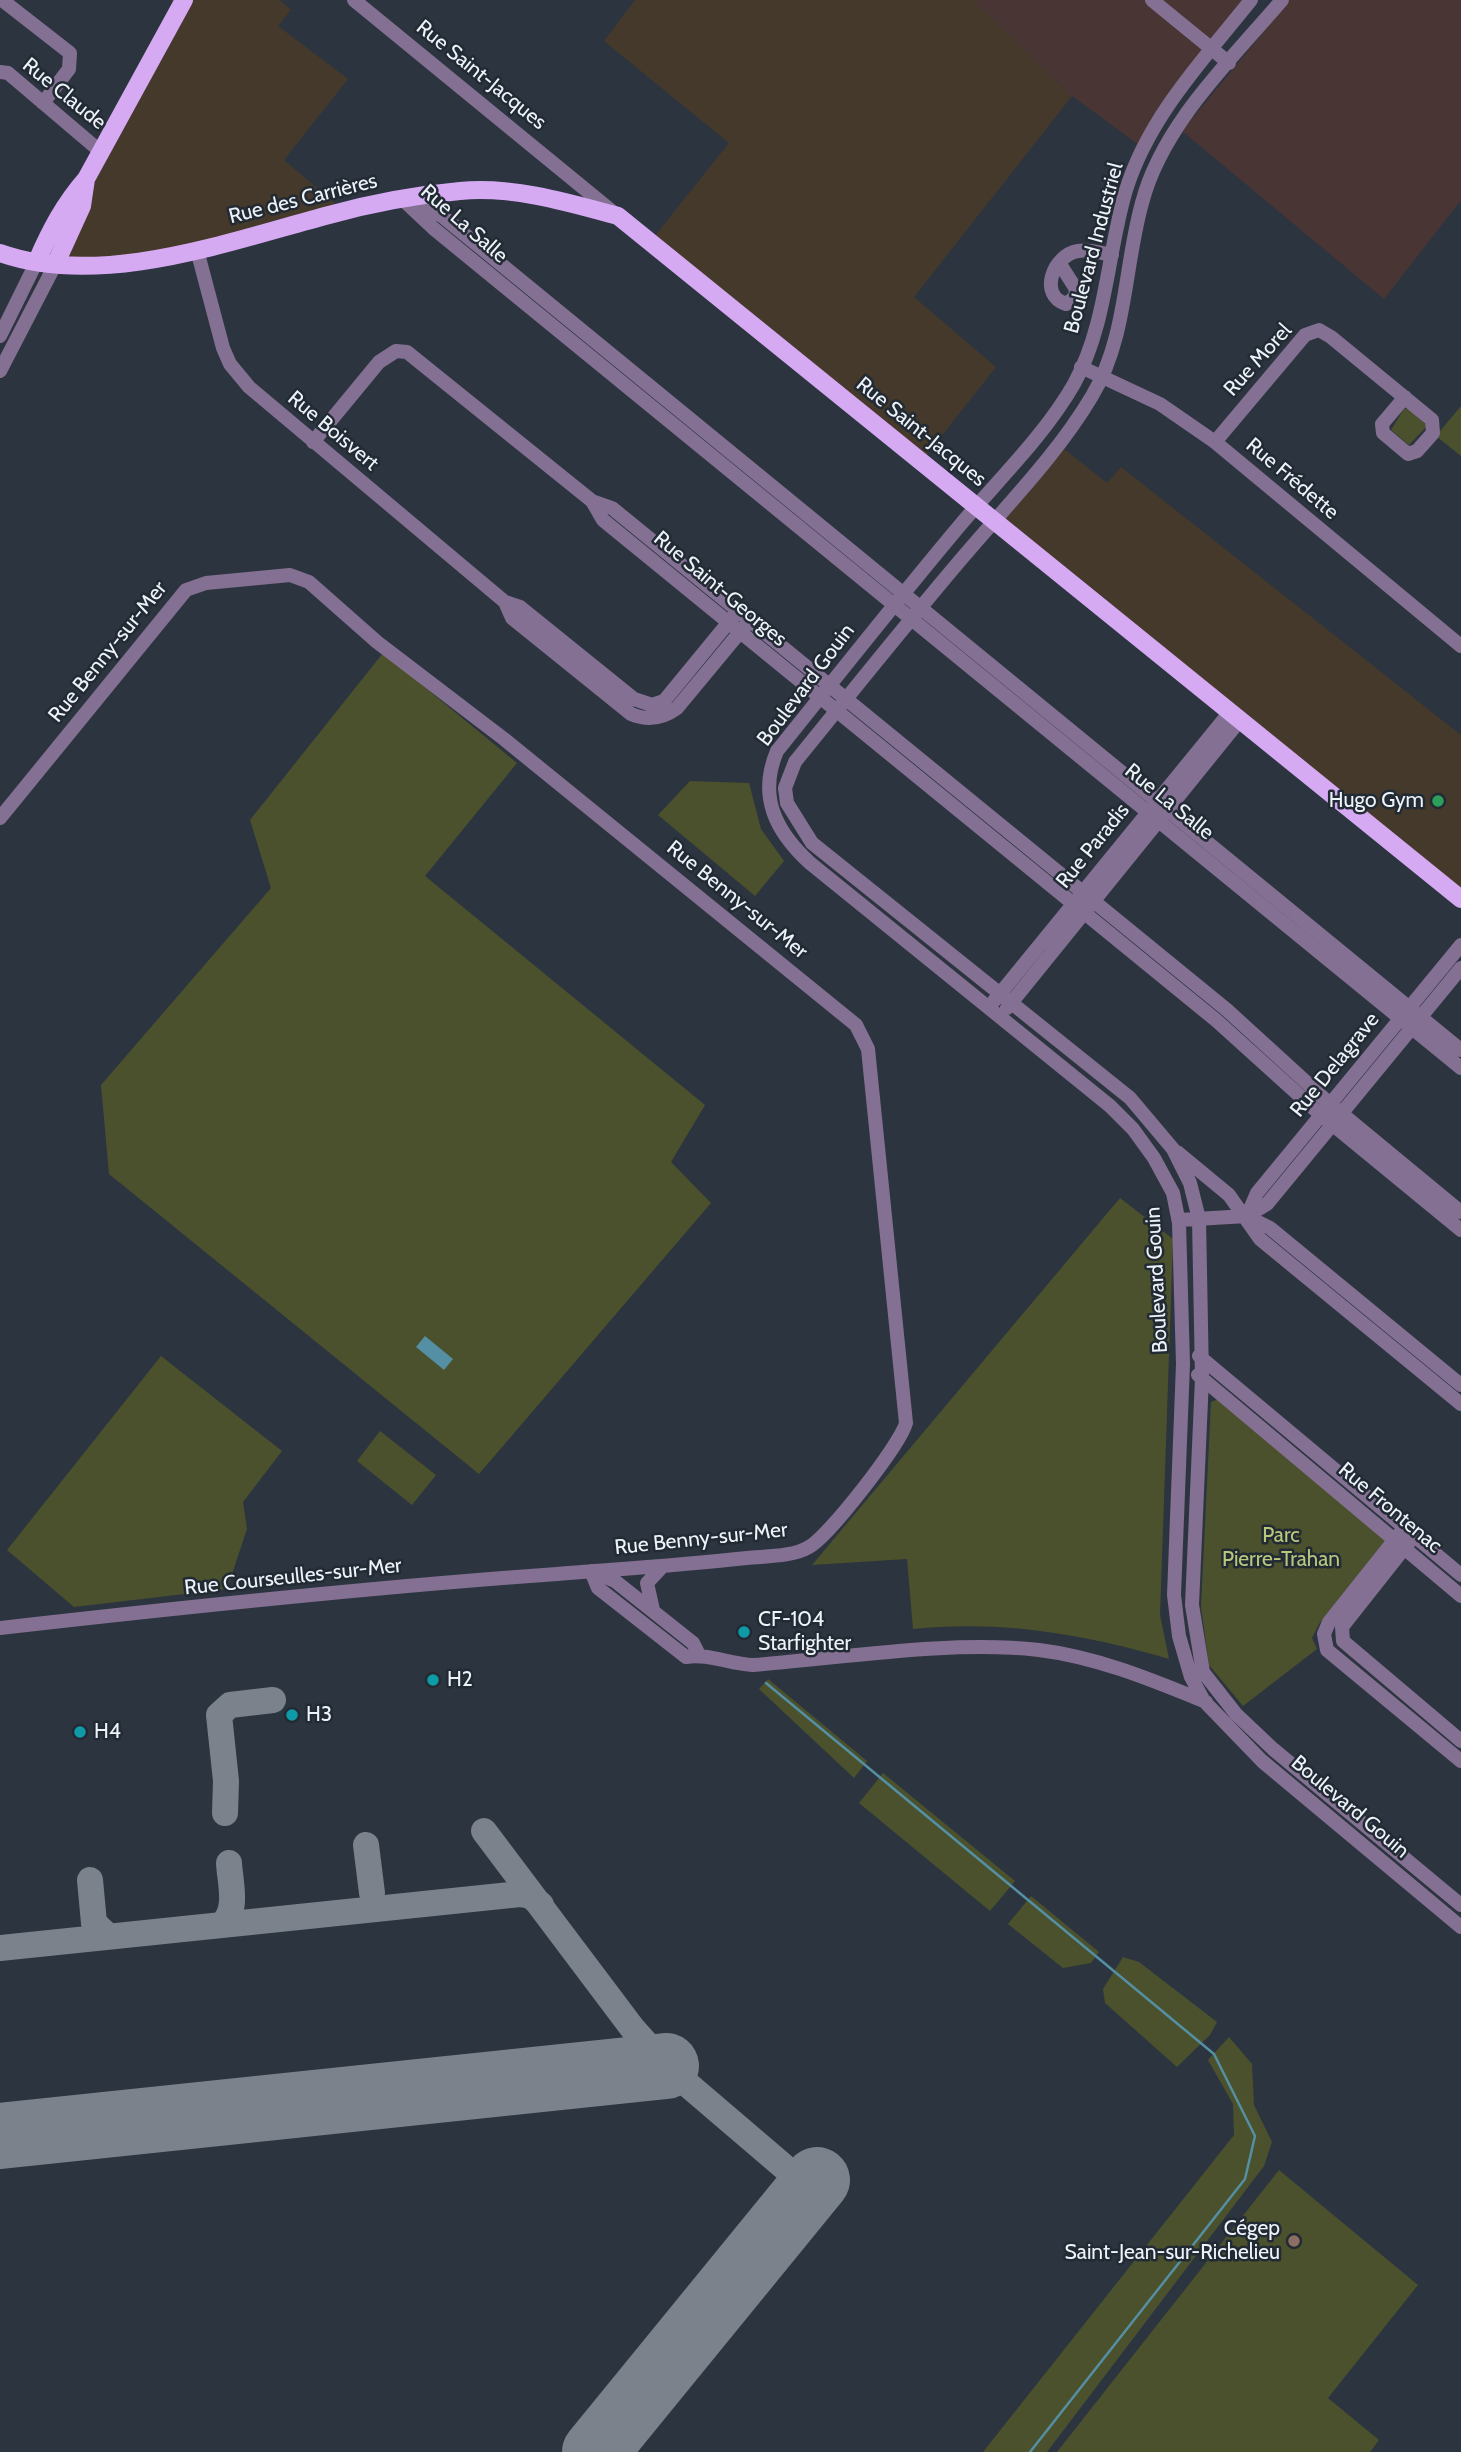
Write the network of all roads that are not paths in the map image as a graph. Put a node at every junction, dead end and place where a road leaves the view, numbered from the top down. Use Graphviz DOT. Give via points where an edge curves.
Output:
graph roads {
  1 [pos="2,0"];
  2 [pos="355,0"];
  3 [pos="1152,0"];
  4 [pos="1251,0"];
  5 [pos="1282,0"];
  6 [pos="178,3"];
  7 [pos="1211,49"];
  8 [pos="1229,63"];
  9 [pos="0,72"];
  10 [pos="1179,90"];
  11 [pos="43,103"];
  12 [pos="1197,103"];
  13 [pos="101,152"];
  14 [pos="1138,160"];
  15 [pos="1155,166"];
  16 [pos="86,179"];
  17 [pos="401,198"];
  18 [pos="618,216"];
  19 [pos="197,250"];
  20 [pos="0,253"];
  21 [pos="1112,255"];
  22 [pos="37,261"];
  23 [pos="56,263"];
  24 [pos="1060,264"];
  25 [pos="553,317"];
  26 [pos="0,336"];
  27 [pos="1081,367"];
  28 [pos="0,371"];
  29 [pos="1102,375"];
  30 [pos="1405,397"];
  31 [pos="684,413"];
  32 [pos="673,425"];
  33 [pos="313,442"];
  34 [pos="1215,442"];
  35 [pos="592,501"];
  36 [pos="976,506"];
  37 [pos="806,512"];
  38 [pos="994,521"];
  39 [pos="795,525"];
  40 [pos="903,593"];
  41 [pos="893,606"];
  42 [pos="921,606"];
  43 [pos="744,615"];
  44 [pos="911,619"];
  45 [pos="733,628"];
  46 [pos="1461,646"];
  47 [pos="829,686"];
  48 [pos="820,698"];
  49 [pos="846,699"];
  50 [pos="1041,703"];
  51 [pos="836,711"];
  52 [pos="1030,716"];
  53 [pos="1235,716"];
  54 [pos="963,805"];
  55 [pos="1158,810"];
  56 [pos="793,816"];
  57 [pos="0,818"];
  58 [pos="779,825"];
  59 [pos="834,861"];
  60 [pos="823,874"];
  61 [pos="1461,899"];
  62 [pos="1083,903"];
  63 [pos="1461,945"];
  64 [pos="1461,968"];
  65 [pos="1005,998"];
  66 [pos="994,1012"];
  67 [pos="1411,1017"];
  68 [pos="1461,1049"];
  69 [pos="1461,1068"];
  70 [pos="1123,1092"];
  71 [pos="1110,1106"];
  72 [pos="1331,1114"];
  73 [pos="1173,1149"];
  74 [pos="1247,1216"];
  75 [pos="1457,1218"];
  76 [pos="1199,1219"];
  77 [pos="1178,1220"];
  78 [pos="1372,1321"];
  79 [pos="1183,1343"];
  80 [pos="1202,1358"];
  81 [pos="1183,1364"];
  82 [pos="1202,1378"];
  83 [pos="1461,1385"];
  84 [pos="1461,1404"];
  85 [pos="1302,1441"];
  86 [pos="1291,1453"];
  87 [pos="1409,1531"];
  88 [pos="1399,1544"];
  89 [pos="662,1567"];
  90 [pos="591,1571"];
  91 [pos="1461,1575"];
  92 [pos="1461,1596"];
  93 [pos="658,1622"];
  94 [pos="0,1628"];
  95 [pos="1342,1637"];
  96 [pos="1324,1639"];
  97 [pos="1204,1701"];
  98 [pos="1236,1714"];
  99 [pos="1461,1741"];
  100 [pos="1272,1749"];
  101 [pos="1262,1761"];
  102 [pos="1461,1761"];
  103 [pos="1358,1820"];
  104 [pos="1347,1831"];
  105 [pos="1391,1847"];
  106 [pos="1381,1860"];
  107 [pos="1461,1905"];
  108 [pos="1461,1927"];
  1 -- 11 [label="street" via="70,53 69,69"];
  2 -- 18 [label="street, Rue Saint-Jacques"];
  3 -- 7 [label="street"];
  4 -- 7 [label="street, Boulevard Industriel"];
  5 -- 8 [label="street, Boulevard Industriel"];
  6 -- 13 [label="main road"];
  7 -- 8 [label="street"];
  7 -- 10 [label="street, Boulevard Industriel"];
  8 -- 12 [label="street, Boulevard Industriel"];
  9 -- 11 [label="street, Rue Claude" via="8,73"];
  10 -- 12 [label="street"];
  10 -- 14 [label="street, Boulevard Industriel"];
  11 -- 13 [label="street, Rue Claude"];
  12 -- 15 [label="street, Boulevard Industriel"];
  13 -- 16 [label="main road"];
  14 -- 15 [label="street"];
  14 -- 21 [label="street, Boulevard Industriel" via="1126,189"];
  15 -- 29 [label="street, Boulevard Industriel" via="1137,222 1116,345"];
  16 -- 22 [label="main road" via="67,200"];
  16 -- 23 [label="main road" via="83,203"];
  17 -- 18 [label="main road, Rue des Carrières" via="497,190"];
  17 -- 19 [label="main road, Rue des Carrières"];
  17 -- 25 [label="street, Rue La Salle" via="442,216"];
  18 -- 36 [label="main road, Rue Saint-Jacques"];
  19 -- 23 [label="main road, Rue des Carrières" via="112,262"];
  19 -- 33 [label="street, Rue Boisvert" via="230,363 249,387"];
  20 -- 22 [label="main road, Rue des Carrières"];
  21 -- 24 [label="street" via="1079,250"];
  21 -- 27 [label="street, Boulevard Industriel" via="1095,337"];
  22 -- 23 [label="main road, Rue des Carrières"];
  22 -- 26 [label="street"];
  23 -- 28 [label="street"];
  25 -- 31 [label="street, Rue La Salle"];
  25 -- 32 [label="street, Rue La Salle"];
  27 -- 29 [label="street, Rue Frédette"];
  27 -- 36 [label="street, Boulevard Industriel" via="1047,424"];
  29 -- 34 [label="street, Rue Frédette" via="1160,404"];
  29 -- 38 [label="street, Boulevard Industriel" via="1066,437"];
  30 -- 34 [label="street, Rue Morel" via="1319,330 1306,335"];
  31 -- 32 [label="street"];
  31 -- 37 [label="street, Rue La Salle"];
  32 -- 39 [label="street, Rue La Salle"];
  33 -- 35 [label="street, Rue Saint-Georges" via="379,362 396,351 407,352"];
  33 -- 45 [label="street, Rue Boisvert" via="505,602 512,618 644,720"];
  34 -- 46 [label="street, Rue Frédette"];
  35 -- 43 [label="street, Rue Saint-Georges" via="612,508"];
  35 -- 45 [label="street, Rue Saint-Georges" via="603,520"];
  36 -- 38 [label="main road, Rue Saint-Jacques"];
  36 -- 40 [label="street, Boulevard Gouin"];
  37 -- 39 [label="street"];
  37 -- 40 [label="street, Rue La Salle"];
  38 -- 42 [label="street, Boulevard Gouin"];
  38 -- 53 [label="main road, Rue Saint-Jacques"];
  39 -- 41 [label="street, Rue La Salle"];
  40 -- 41 [label="street, Boulevard Gouin"];
  40 -- 42 [label="street, Rue La Salle"];
  41 -- 44 [label="street, Rue La Salle"];
  41 -- 47 [label="street, Boulevard Gouin"];
  42 -- 44 [label="street, Boulevard Gouin"];
  42 -- 50 [label="street, Rue La Salle"];
  43 -- 45 [label="street, Rue Boisvert"];
  43 -- 47 [label="street, Rue Saint-Georges"];
  44 -- 49 [label="street, Boulevard Gouin"];
  44 -- 52 [label="street, Rue La Salle"];
  45 -- 48 [label="street, Rue Saint-Georges"];
  47 -- 48 [label="street, Boulevard Gouin"];
  47 -- 49 [label="street, Rue Saint-Georges"];
  48 -- 51 [label="street, Rue Saint-Georges"];
  48 -- 58 [label="street, Boulevard Gouin" via="777,751 769,770 770,802"];
  49 -- 51 [label="street, Boulevard Gouin"];
  49 -- 54 [label="street, Rue Saint-Georges"];
  50 -- 52 [label="street"];
  50 -- 55 [label="street, Rue La Salle"];
  51 -- 54 [label="street, Rue Saint-Georges"];
  51 -- 56 [label="street, Boulevard Gouin" via="792,770 785,788"];
  52 -- 55 [label="street, Rue La Salle"];
  53 -- 55 [label="street, Rue Paradis"];
  53 -- 61 [label="main road, Rue Saint-Jacques"];
  54 -- 62 [label="street, Rue Saint-Georges"];
  55 -- 62 [label="street, Rue Paradis"];
  55 -- 67 [label="street, Rue La Salle"];
  56 -- 58 [label="street"];
  56 -- 59 [label="street, Boulevard Gouin" via="812,843"];
  57 -- 89 [label="street, Rue Benny-sur-Mer" via="186,590 206,583 290,575 309,582 377,642 504,739 856,1025 869,1062 904,1389 903,1434 809,1547"];
  58 -- 60 [label="street, Boulevard Gouin" via="796,850"];
  59 -- 60 [label="street"];
  59 -- 65 [label="street, Boulevard Gouin"];
  60 -- 66 [label="street, Boulevard Gouin"];
  62 -- 65 [label="street, Rue Paradis"];
  62 -- 72 [label="street, Rue Saint-Georges" via="1222,1016"];
  63 -- 67 [label="street, Rue Delagrave"];
  64 -- 67 [label="street, Rue Delagrave"];
  65 -- 66 [label="street, Rue Paradis"];
  65 -- 70 [label="street, Boulevard Gouin"];
  66 -- 71 [label="street, Boulevard Gouin"];
  67 -- 68 [label="street, Rue La Salle"];
  67 -- 69 [label="street, Rue La Salle"];
  67 -- 72 [label="street, Rue Delagrave"];
  70 -- 71 [label="street"];
  70 -- 73 [label="street, Boulevard Gouin"];
  71 -- 77 [label="street, Boulevard Gouin" via="1154,1158 1173,1193"];
  72 -- 74 [label="street, Rue Delagrave" via="1257,1193"];
  72 -- 75 [label="street, Rue Saint-Georges"];
  73 -- 74 [label="street" via="1230,1195"];
  73 -- 76 [label="street, Boulevard Gouin" via="1190,1183"];
  74 -- 76 [label="street"];
  74 -- 78 [label="street" via="1270,1228"];
  76 -- 77 [label="street"];
  76 -- 80 [label="street, Boulevard Gouin"];
  77 -- 79 [label="street, Boulevard Gouin"];
  78 -- 83 [label="street"];
  78 -- 84 [label="street"];
  79 -- 80 [label="street, Rue Frontenac"];
  79 -- 81 [label="street, Boulevard Gouin"];
  80 -- 82 [label="street, Boulevard Gouin"];
  80 -- 85 [label="street, Rue Frontenac"];
  81 -- 82 [label="street, Rue Frontenac"];
  81 -- 97 [label="street, Boulevard Gouin" via="1174,1595 1179,1636 1191,1677"];
  82 -- 86 [label="street, Rue Frontenac"];
  82 -- 98 [label="street, Boulevard Gouin" via="1192,1605 1203,1672"];
  85 -- 86 [label="street"];
  85 -- 87 [label="street, Rue Frontenac"];
  86 -- 88 [label="street, Rue Frontenac"];
  87 -- 88 [label="street"];
  87 -- 91 [label="street, Rue Frontenac"];
  88 -- 92 [label="street, Rue Frontenac"];
  88 -- 95 [label="street" via="1342,1627"];
  88 -- 96 [label="street" via="1329,1622"];
  89 -- 90 [label="street, Rue Benny-sur-Mer"];
  89 -- 93 [label="street" via="647,1583"];
  90 -- 93 [label="street" via="598,1588"];
  90 -- 94 [label="street, Rue Courseulles-sur-Mer"];
  93 -- 97 [label="street" via="693,1643 699,1654 728,1664 944,1650 1039,1650 1088,1659"];
  95 -- 96 [label="street"];
  95 -- 99 [label="street" via="1348,1647"];
  96 -- 102 [label="street" via="1327,1650"];
  97 -- 98 [label="street"];
  97 -- 101 [label="street, Boulevard Gouin"];
  98 -- 100 [label="street, Boulevard Gouin"];
  100 -- 101 [label="street"];
  100 -- 103 [label="street, Boulevard Gouin"];
  101 -- 104 [label="street, Boulevard Gouin"];
  103 -- 104 [label="street"];
  103 -- 105 [label="street, Boulevard Gouin"];
  104 -- 106 [label="street, Boulevard Gouin"];
  105 -- 106 [label="street"];
  105 -- 107 [label="street, Boulevard Gouin"];
  106 -- 108 [label="street, Boulevard Gouin"];
}
